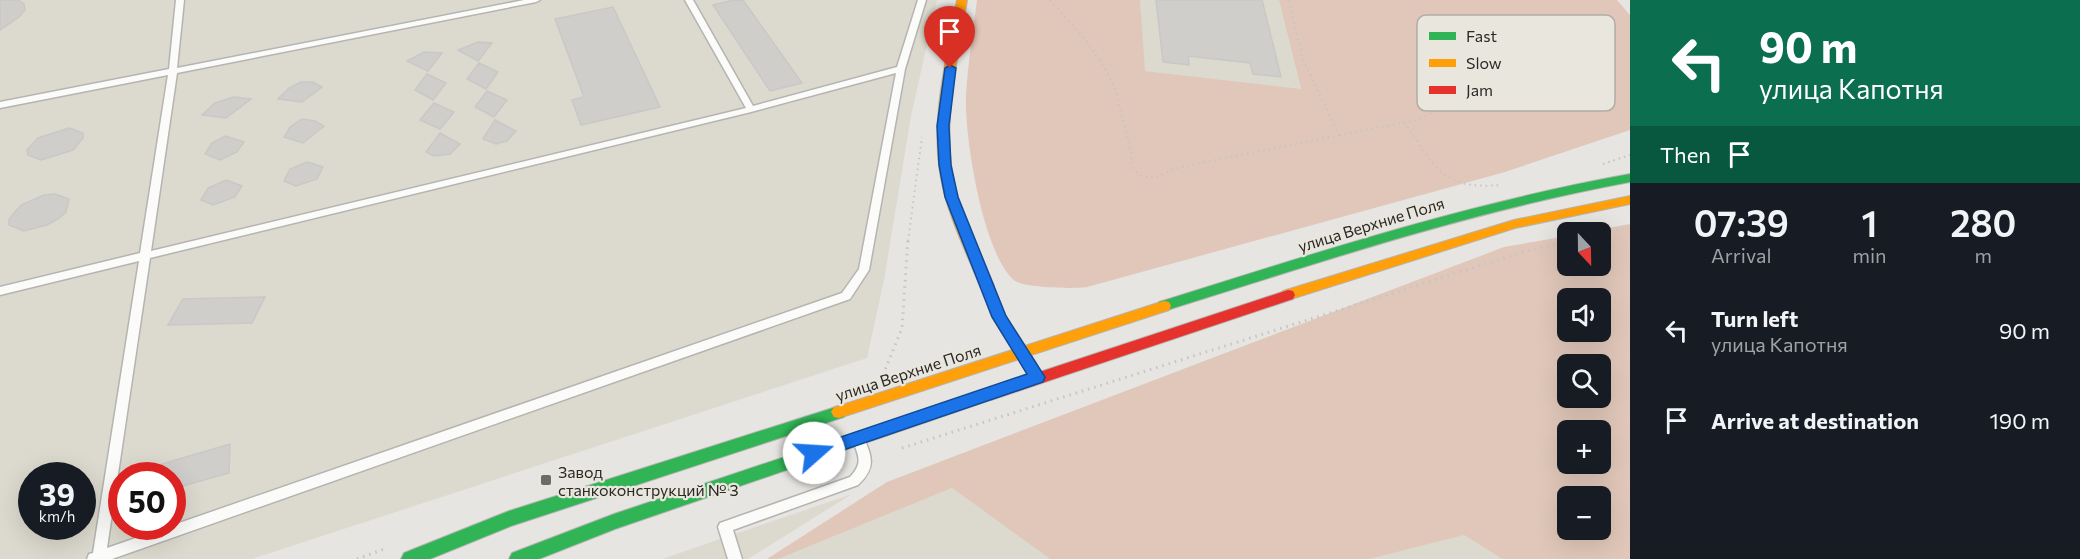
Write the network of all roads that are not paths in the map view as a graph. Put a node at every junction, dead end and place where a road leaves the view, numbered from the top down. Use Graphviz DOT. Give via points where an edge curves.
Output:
graph roads {
  1 [pos="180,0"];
  2 [pos="536,0"];
  3 [pos="688,0"];
  4 [pos="922,0"];
  5 [pos="962,0"];
  6 [pos="901,69"];
  7 [pos="173,71"];
  8 [pos="0,105"];
  9 [pos="751,109"];
  10 [pos="1630,178"];
  11 [pos="1630,200"];
  12 [pos="144,257"];
  13 [pos="0,291"];
  14 [pos="1021,352"];
  15 [pos="1037,377"];
  16 [pos="858,438"];
  17 [pos="97,558"];
  18 [pos="410,559"];
  19 [pos="518,559"];
  20 [pos="735,559"];
  1 -- 7 [label="lane"];
  2 -- 7 [label="lane"];
  3 -- 9 [label="lane"];
  4 -- 6 [label="lane"];
  5 -- 14 [label="main road" via="943,126 945,165 952,197 999,317"];
  6 -- 9 [label="lane"];
  6 -- 17 [label="lane" via="864,270 846,296"];
  7 -- 8 [label="lane"];
  7 -- 12 [label="lane"];
  9 -- 12 [label="lane"];
  10 -- 14 [label="main road, улица Верхние Поля" via="1479,208"];
  11 -- 15 [label="main road" via="1565,212 1461,240"];
  12 -- 13 [label="lane"];
  12 -- 17 [label="lane"];
  14 -- 15 [label="main road"];
  14 -- 18 [label="main road, улица Верхние Поля" via="509,519"];
  15 -- 16 [label="main road"];
  16 -- 19 [label="main road"];
  16 -- 20 [label="lane" via="866,460 863,472 854,480 725,527"];
}
